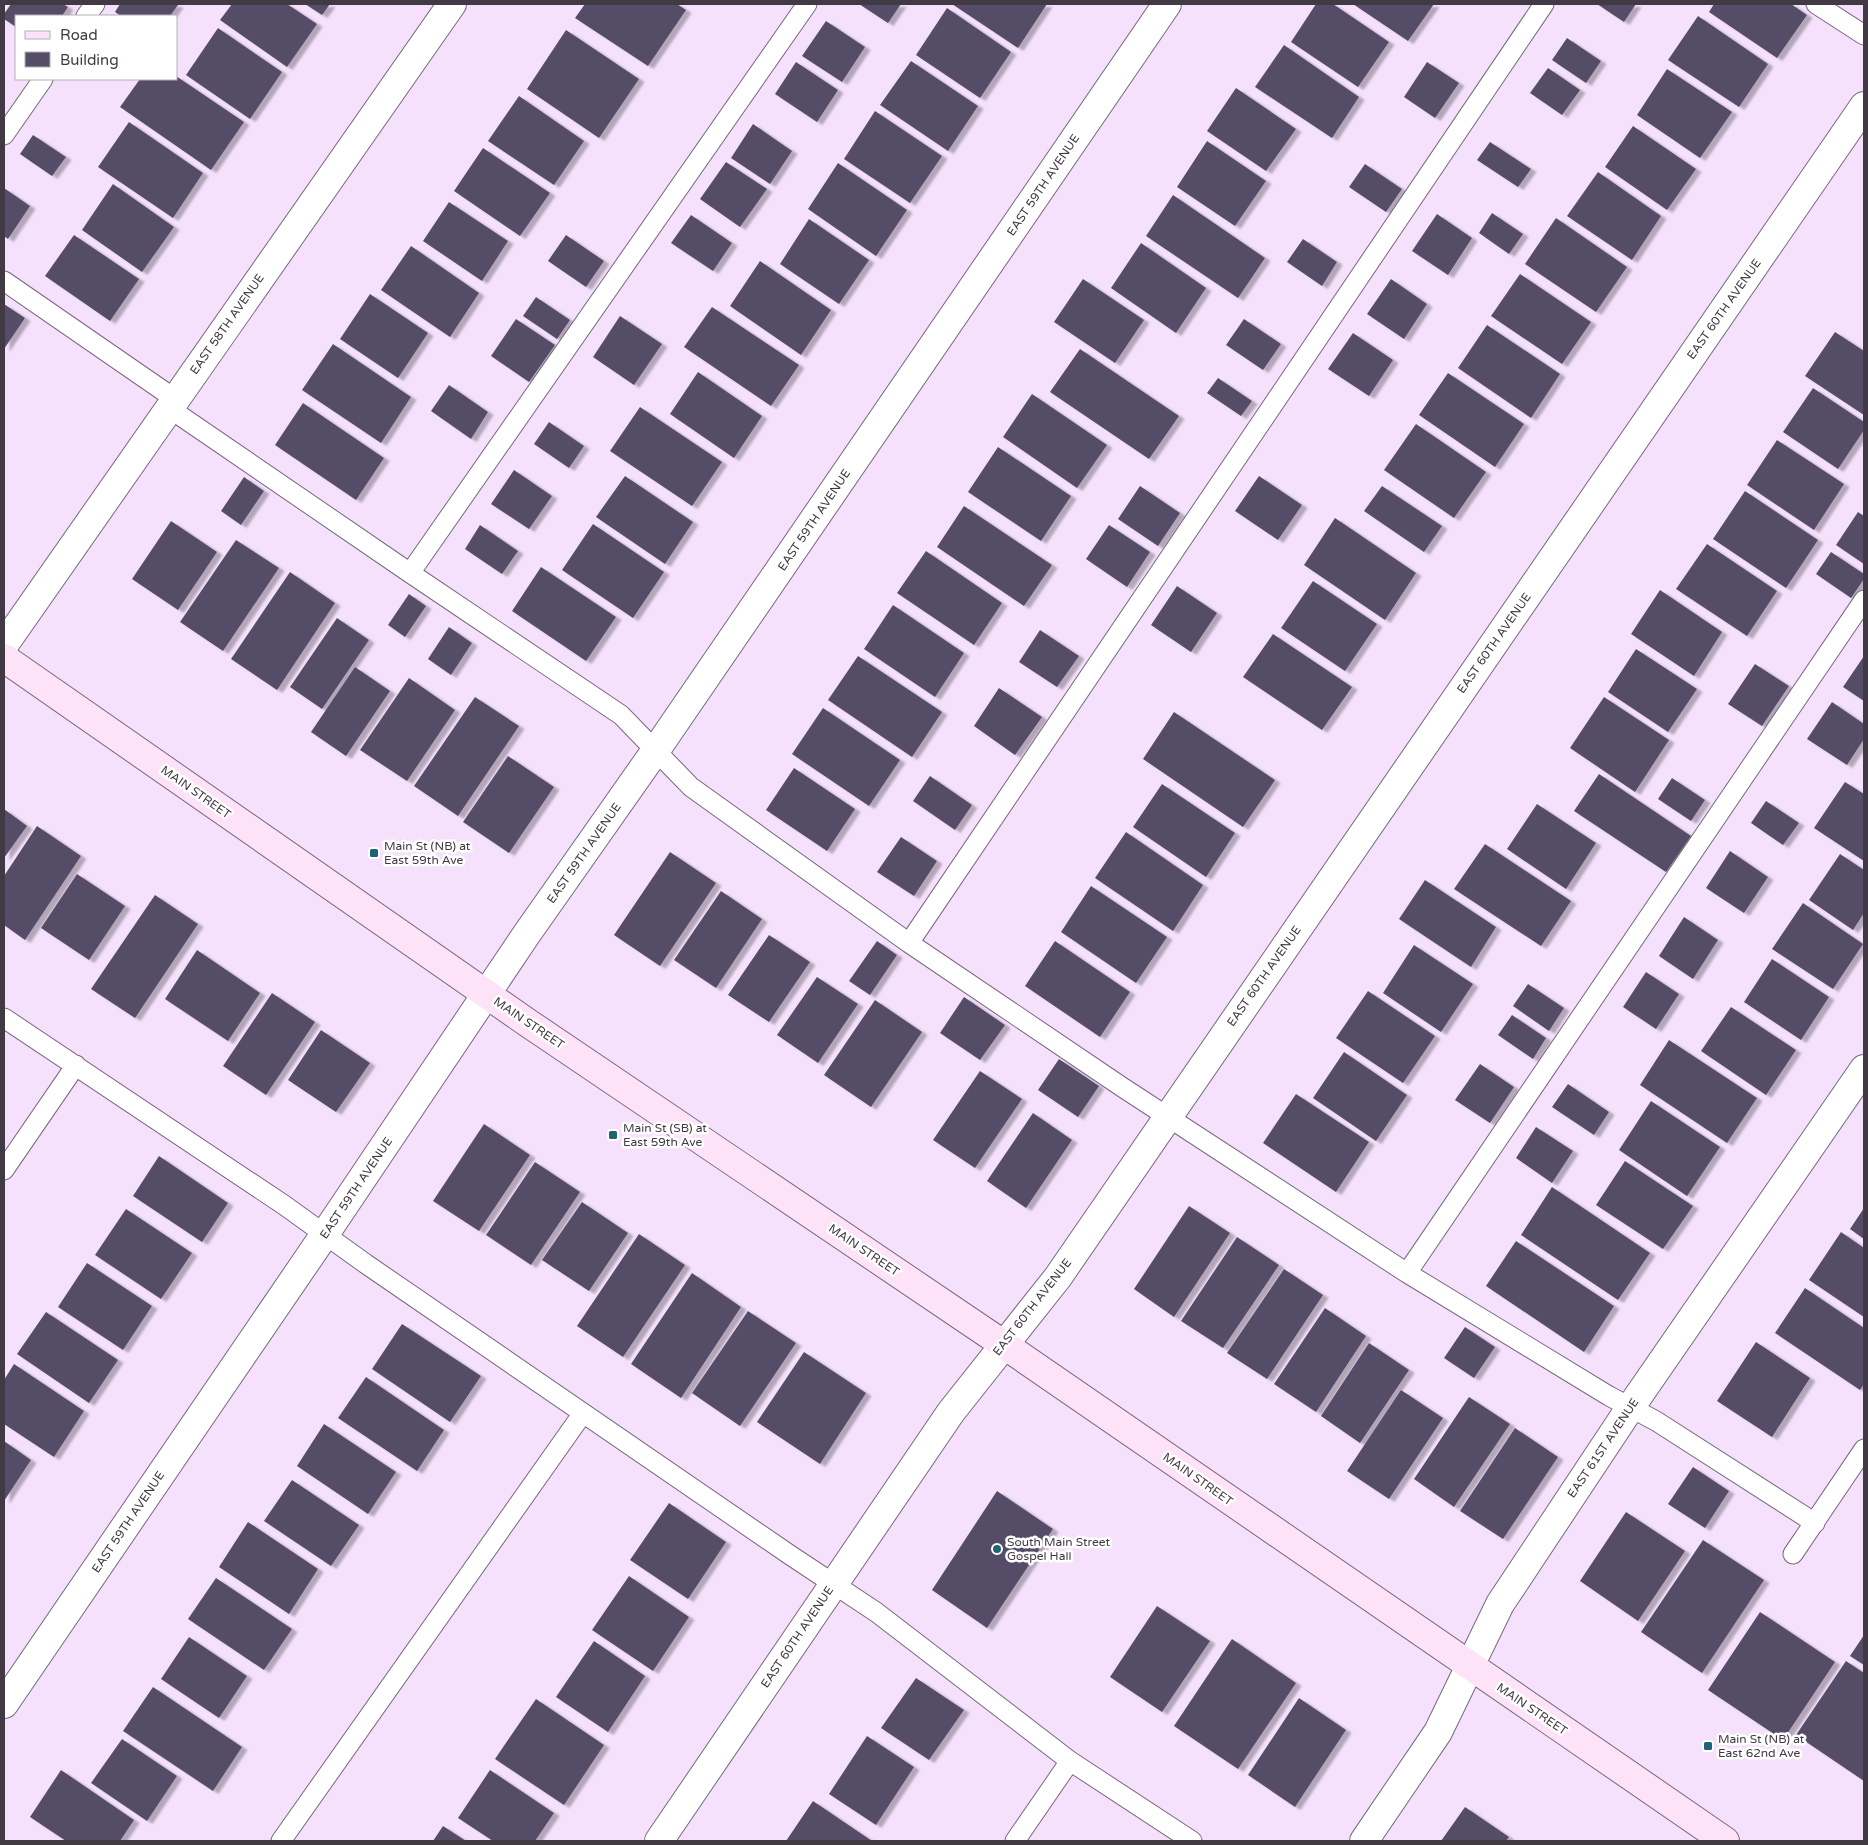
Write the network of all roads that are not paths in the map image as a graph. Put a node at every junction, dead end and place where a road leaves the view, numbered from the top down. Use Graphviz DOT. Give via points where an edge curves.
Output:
graph roads {
  1 [pos="94,4"];
  2 [pos="452,4"];
  3 [pos="807,4"];
  4 [pos="1167,4"];
  5 [pos="1544,4"];
  6 [pos="1816,4"];
  7 [pos="87,15"];
  8 [pos="1864,35"];
  9 [pos="42,80"];
  10 [pos="1864,106"];
  11 [pos="4,135"];
  12 [pos="4,282"];
  13 [pos="172,403"];
  14 [pos="410,574"];
  15 [pos="1864,600"];
  16 [pos="4,645"];
  17 [pos="4,658"];
  18 [pos="656,750"];
  19 [pos="909,943"];
  20 [pos="486,994"];
  21 [pos="4,1018"];
  22 [pos="76,1065"];
  23 [pos="1864,1069"];
  24 [pos="1168,1116"];
  25 [pos="4,1170"];
  26 [pos="325,1234"];
  27 [pos="1407,1273"];
  28 [pos="1003,1344"];
  29 [pos="1630,1408"];
  30 [pos="583,1413"];
  31 [pos="1864,1449"];
  32 [pos="1815,1522"];
  33 [pos="1793,1554"];
  34 [pos="832,1584"];
  35 [pos="1470,1667"];
  36 [pos="4,1704"];
  37 [pos="1070,1761"];
  38 [pos="281,1841"];
  39 [pos="658,1841"];
  40 [pos="1014,1841"];
  41 [pos="1192,1841"];
  42 [pos="1364,1841"];
  43 [pos="1725,1841"];
  1 -- 7 [label="lane"];
  2 -- 13 [label="street, EAST 58TH AVENUE"];
  3 -- 14 [label="lane"];
  4 -- 18 [label="street, EAST 59TH AVENUE"];
  5 -- 19 [label="lane"];
  6 -- 8 [label="lane"];
  9 -- 11 [label="lane"];
  10 -- 24 [label="street, EAST 60TH AVENUE"];
  12 -- 13 [label="lane"];
  13 -- 14 [label="lane"];
  13 -- 16 [label="street, EAST 58TH AVENUE"];
  14 -- 18 [label="lane" via="621,715"];
  15 -- 27 [label="lane"];
  17 -- 20 [label="main road, MAIN STREET"];
  18 -- 19 [label="lane" via="691,787"];
  18 -- 20 [label="street, EAST 59TH AVENUE"];
  19 -- 24 [label="lane"];
  20 -- 26 [label="street, EAST 59TH AVENUE"];
  20 -- 28 [label="main road, MAIN STREET"];
  21 -- 22 [label="lane"];
  22 -- 25 [label="lane"];
  22 -- 26 [label="lane"];
  23 -- 29 [label="street, EAST 61ST AVENUE"];
  24 -- 27 [label="lane"];
  24 -- 28 [label="street, EAST 60TH AVENUE" via="1058,1277"];
  26 -- 30 [label="lane"];
  26 -- 36 [label="street, EAST 59TH AVENUE"];
  27 -- 29 [label="lane"];
  28 -- 34 [label="street, EAST 60TH AVENUE" via="951,1412"];
  28 -- 35 [label="main road, MAIN STREET"];
  29 -- 32 [label="lane" via="1656,1421"];
  29 -- 35 [label="street, EAST 61ST AVENUE" via="1500,1604"];
  30 -- 34 [label="lane"];
  30 -- 38 [label="lane"];
  31 -- 32 [label="lane"];
  32 -- 33 [label="lane"];
  34 -- 37 [label="lane" via="876,1612"];
  34 -- 39 [label="street, EAST 60TH AVENUE"];
  35 -- 42 [label="street, EAST 61ST AVENUE" via="1432,1744"];
  35 -- 43 [label="main road, MAIN STREET"];
  37 -- 40 [label="lane"];
  37 -- 41 [label="lane"];
}
